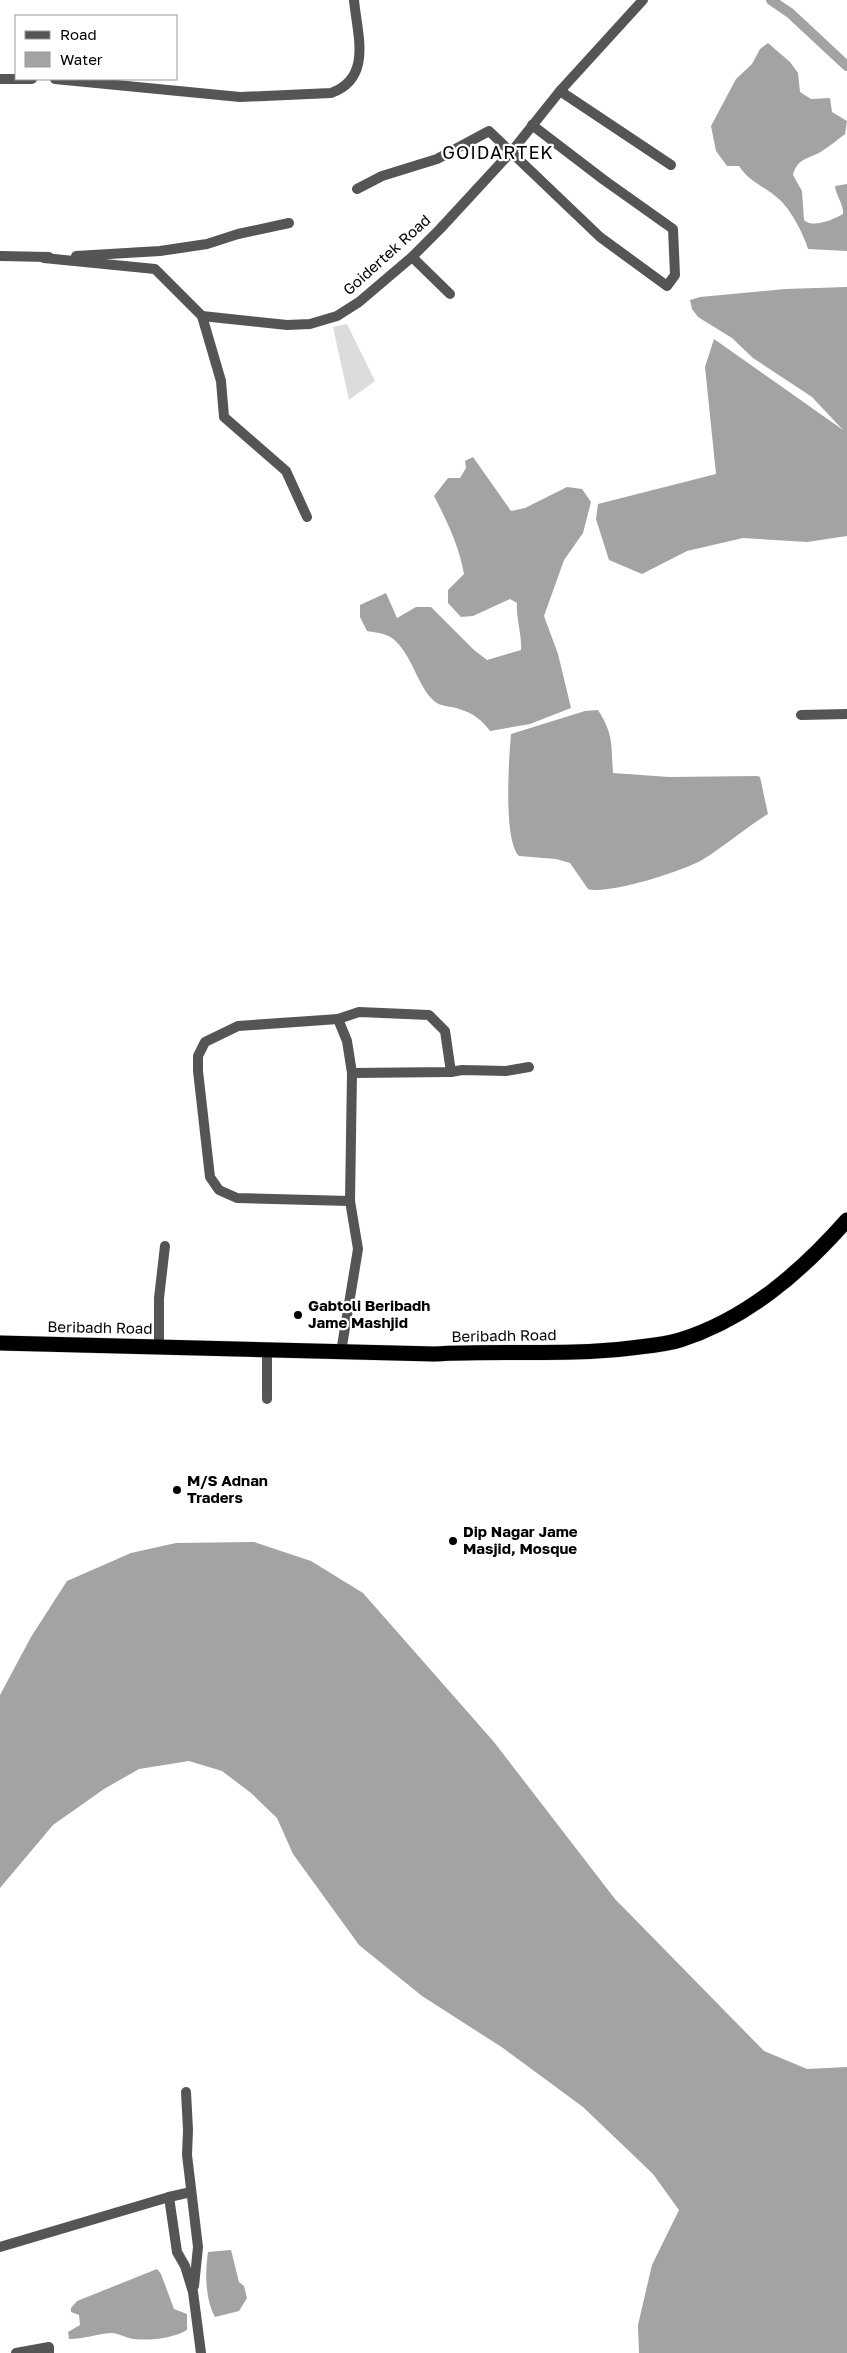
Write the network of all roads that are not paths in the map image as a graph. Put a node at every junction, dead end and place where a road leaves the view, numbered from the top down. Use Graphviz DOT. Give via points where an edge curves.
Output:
graph roads {
  1 [pos="354,0"];
  2 [pos="643,0"];
  3 [pos="0,79"];
  4 [pos="15,79"];
  5 [pos="65,80"];
  6 [pos="560,91"];
  7 [pos="532,125"];
  8 [pos="512,152"];
  9 [pos="671,165"];
  10 [pos="357,189"];
  11 [pos="289,223"];
  12 [pos="0,256"];
  13 [pos="412,257"];
  14 [pos="44,258"];
  15 [pos="450,294"];
  16 [pos="202,316"];
  17 [pos="307,516"];
  18 [pos="847,714"];
  19 [pos="801,715"];
  20 [pos="338,1019"];
  21 [pos="529,1067"];
  22 [pos="451,1072"];
  23 [pos="352,1074"];
  24 [pos="350,1201"];
  25 [pos="847,1220"];
  26 [pos="165,1246"];
  27 [pos="0,1343"];
  28 [pos="159,1346"];
  29 [pos="267,1351"];
  30 [pos="341,1352"];
  31 [pos="267,1399"];
  32 [pos="186,2092"];
  33 [pos="191,2192"];
  34 [pos="170,2197"];
  35 [pos="0,2247"];
  36 [pos="193,2292"];
  37 [pos="16,2353"];
  38 [pos="49,2353"];
  39 [pos="202,2353"];
  1 -- 5 [label="street" via="359,66 353,80 331,93 240,98"];
  2 -- 6 [label="street, Goidertek Road"];
  3 -- 4 [label="street"];
  6 -- 7 [label="street, Goidertek Road"];
  6 -- 9 [label="street"];
  7 -- 8 [label="street, Goidertek Road"];
  7 -- 8 [label="street" via="673,229 675,275 667,286 600,238"];
  8 -- 10 [label="street" via="489,131 437,159 382,176"];
  8 -- 13 [label="street, Goidertek Road"];
  11 -- 14 [label="street" via="207,244 160,251"];
  12 -- 14 [label="street"];
  13 -- 15 [label="street"];
  13 -- 16 [label="street, Goidertek Road" via="359,302 337,316 310,324 287,325"];
  14 -- 16 [label="street" via="155,269"];
  16 -- 17 [label="street" via="221,381 224,417 286,471"];
  18 -- 19 [label="street"];
  20 -- 22 [label="street" via="359,1012 429,1015 445,1030"];
  20 -- 23 [label="street" via="347,1040"];
  20 -- 24 [label="street" via="238,1026 205,1042 198,1056 198,1071 210,1177 219,1190 237,1198"];
  21 -- 22 [label="street" via="506,1071"];
  22 -- 23 [label="street"];
  23 -- 24 [label="street"];
  24 -- 30 [label="street" via="358,1249"];
  25 -- 30 [label="highway, Beribadh Road" via="769,1295 721,1324 678,1341 571,1353"];
  26 -- 28 [label="street" via="159,1298"];
  27 -- 28 [label="highway, Beribadh Road"];
  28 -- 29 [label="highway, Beribadh Road"];
  29 -- 30 [label="highway, Beribadh Road"];
  29 -- 31 [label="street"];
  32 -- 33 [label="street"];
  33 -- 34 [label="street"];
  33 -- 36 [label="street" via="198,2247"];
  34 -- 35 [label="street"];
  34 -- 36 [label="street" via="177,2252"];
  36 -- 39 [label="street"];
  37 -- 38 [label="street" via="49,2347"];
}
